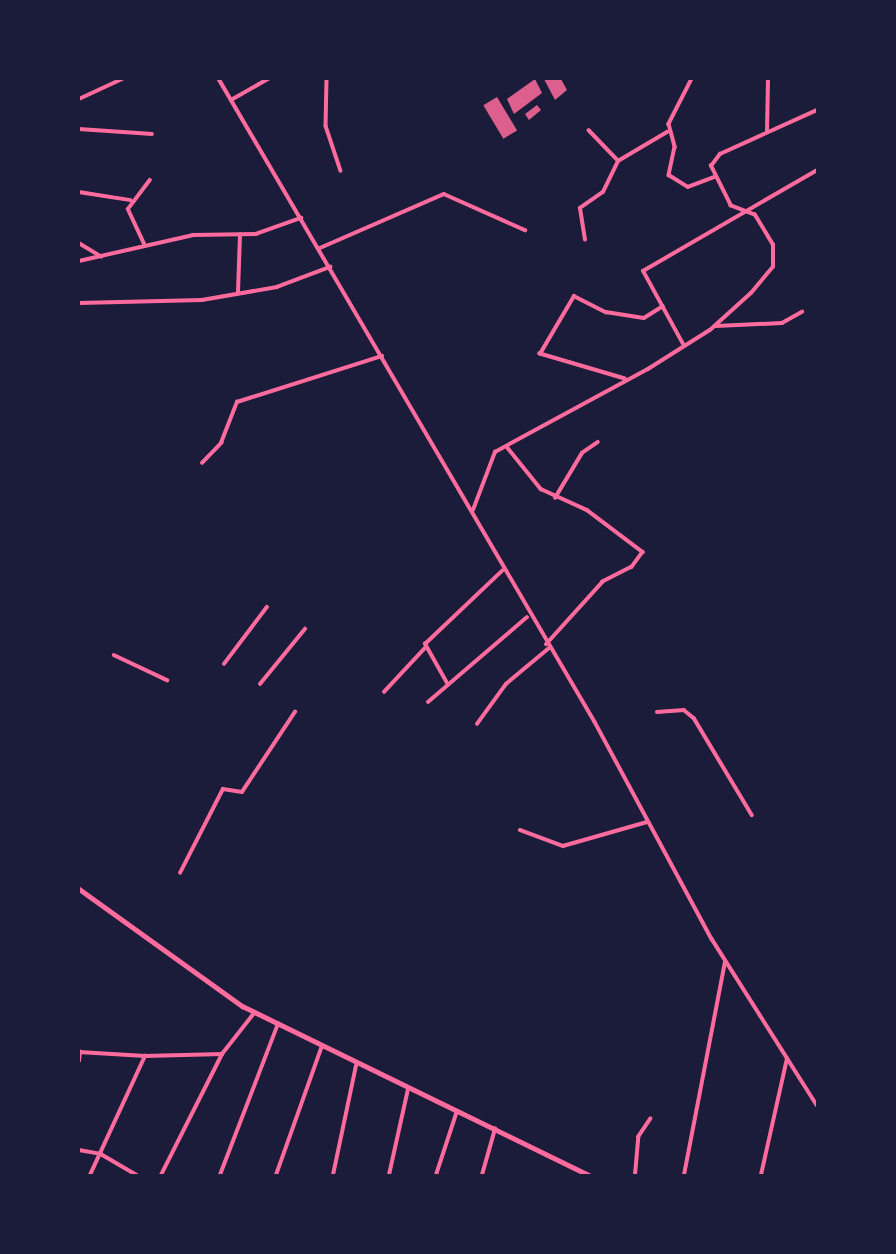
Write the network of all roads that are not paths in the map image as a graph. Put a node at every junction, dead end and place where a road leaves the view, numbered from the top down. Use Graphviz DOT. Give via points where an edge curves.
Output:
graph roads {
  1 [pos="122,79"];
  2 [pos="219,79"];
  3 [pos="268,79"];
  4 [pos="327,79"];
  5 [pos="692,79"];
  6 [pos="768,79"];
  7 [pos="79,99"];
  8 [pos="232,100"];
  9 [pos="817,110"];
  10 [pos="79,129"];
  11 [pos="589,131"];
  12 [pos="667,132"];
  13 [pos="767,132"];
  14 [pos="152,134"];
  15 [pos="618,161"];
  16 [pos="817,170"];
  17 [pos="341,171"];
  18 [pos="714,177"];
  19 [pos="150,180"];
  20 [pos="79,192"];
  21 [pos="130,200"];
  22 [pos="744,211"];
  23 [pos="301,218"];
  24 [pos="525,230"];
  25 [pos="240,235"];
  26 [pos="585,240"];
  27 [pos="79,243"];
  28 [pos="144,244"];
  29 [pos="320,248"];
  30 [pos="103,257"];
  31 [pos="79,261"];
  32 [pos="330,267"];
  33 [pos="238,293"];
  34 [pos="79,303"];
  35 [pos="663,306"];
  36 [pos="802,312"];
  37 [pos="716,326"];
  38 [pos="684,346"];
  39 [pos="383,356"];
  40 [pos="625,379"];
  41 [pos="598,442"];
  42 [pos="508,448"];
  43 [pos="202,463"];
  44 [pos="555,498"];
  45 [pos="472,511"];
  46 [pos="502,571"];
  47 [pos="267,607"];
  48 [pos="527,617"];
  49 [pos="305,629"];
  50 [pos="548,646"];
  51 [pos="425,648"];
  52 [pos="114,655"];
  53 [pos="224,664"];
  54 [pos="167,680"];
  55 [pos="260,684"];
  56 [pos="448,685"];
  57 [pos="384,692"];
  58 [pos="428,702"];
  59 [pos="296,712"];
  60 [pos="657,712"];
  61 [pos="477,724"];
  62 [pos="752,815"];
  63 [pos="646,822"];
  64 [pos="520,830"];
  65 [pos="180,873"];
  66 [pos="79,889"];
  67 [pos="725,961"];
  68 [pos="255,1012"];
  69 [pos="278,1024"];
  70 [pos="322,1046"];
  71 [pos="80,1052"];
  72 [pos="222,1054"];
  73 [pos="145,1056"];
  74 [pos="787,1059"];
  75 [pos="79,1061"];
  76 [pos="356,1066"];
  77 [pos="408,1088"];
  78 [pos="817,1105"];
  79 [pos="457,1108"];
  80 [pos="650,1119"];
  81 [pos="495,1127"];
  82 [pos="79,1150"];
  83 [pos="101,1154"];
  84 [pos="90,1175"];
  85 [pos="137,1175"];
  86 [pos="161,1175"];
  87 [pos="220,1175"];
  88 [pos="276,1175"];
  89 [pos="333,1175"];
  90 [pos="389,1175"];
  91 [pos="436,1175"];
  92 [pos="482,1175"];
  93 [pos="589,1175"];
  94 [pos="635,1175"];
  95 [pos="684,1175"];
  96 [pos="761,1175"];
  1 -- 7 [label="street"];
  2 -- 8 [label="street"];
  3 -- 8 [label="street"];
  4 -- 17 [label="street" via="326,126"];
  5 -- 12 [label="street"];
  6 -- 13 [label="street"];
  8 -- 23 [label="street"];
  9 -- 13 [label="street"];
  10 -- 14 [label="street"];
  11 -- 15 [label="street"];
  12 -- 15 [label="street"];
  12 -- 18 [label="street" via="675,148 672,181 688,187"];
  13 -- 18 [label="street" via="720,154 711,166"];
  15 -- 26 [label="street" via="603,192 580,208"];
  16 -- 22 [label="street"];
  18 -- 22 [label="street" via="731,206"];
  19 -- 21 [label="street"];
  20 -- 21 [label="street"];
  21 -- 28 [label="street"];
  22 -- 35 [label="street" via="643,271"];
  22 -- 37 [label="street" via="764,226 774,267"];
  23 -- 25 [label="street"];
  23 -- 29 [label="street"];
  24 -- 29 [label="street" via="444,194"];
  25 -- 28 [label="street" via="208,233"];
  25 -- 33 [label="street"];
  27 -- 30 [label="street"];
  28 -- 30 [label="street"];
  29 -- 32 [label="street"];
  30 -- 31 [label="street"];
  32 -- 33 [label="street"];
  32 -- 39 [label="street"];
  33 -- 34 [label="street"];
  35 -- 38 [label="street"];
  35 -- 40 [label="street" via="643,318 606,312 575,296 540,354"];
  36 -- 37 [label="street" via="782,323"];
  37 -- 38 [label="street"];
  38 -- 40 [label="street"];
  39 -- 43 [label="street" via="237,402 221,443"];
  39 -- 45 [label="street"];
  40 -- 42 [label="street"];
  41 -- 44 [label="street" via="582,453"];
  42 -- 44 [label="street"];
  42 -- 45 [label="street" via="495,452"];
  44 -- 50 [label="street" via="586,510 643,552 632,567 603,582"];
  45 -- 46 [label="street"];
  46 -- 48 [label="street"];
  46 -- 51 [label="street" via="463,602"];
  47 -- 53 [label="street"];
  48 -- 50 [label="street"];
  48 -- 56 [label="street"];
  49 -- 55 [label="street"];
  50 -- 61 [label="street" via="506,684"];
  50 -- 63 [label="street"];
  51 -- 56 [label="street"];
  51 -- 57 [label="street"];
  52 -- 54 [label="street"];
  56 -- 58 [label="street"];
  59 -- 65 [label="street" via="242,792 223,789"];
  60 -- 62 [label="street" via="684,710 694,718"];
  63 -- 64 [label="street" via="563,846"];
  63 -- 67 [label="street"];
  66 -- 68 [label="main road"];
  67 -- 74 [label="street"];
  67 -- 95 [label="street"];
  68 -- 69 [label="main road"];
  68 -- 72 [label="street"];
  69 -- 70 [label="main road"];
  69 -- 87 [label="street"];
  70 -- 76 [label="main road"];
  70 -- 88 [label="street"];
  71 -- 73 [label="street"];
  71 -- 75 [label="street"];
  72 -- 73 [label="street"];
  72 -- 86 [label="street"];
  73 -- 83 [label="street"];
  74 -- 78 [label="street"];
  74 -- 96 [label="street"];
  76 -- 77 [label="main road"];
  76 -- 89 [label="street"];
  77 -- 79 [label="main road"];
  77 -- 90 [label="street"];
  79 -- 81 [label="main road"];
  79 -- 91 [label="street"];
  80 -- 94 [label="street" via="639,1138"];
  81 -- 92 [label="street"];
  81 -- 93 [label="main road"];
  82 -- 83 [label="street"];
  83 -- 84 [label="street"];
  83 -- 85 [label="street"];
}
